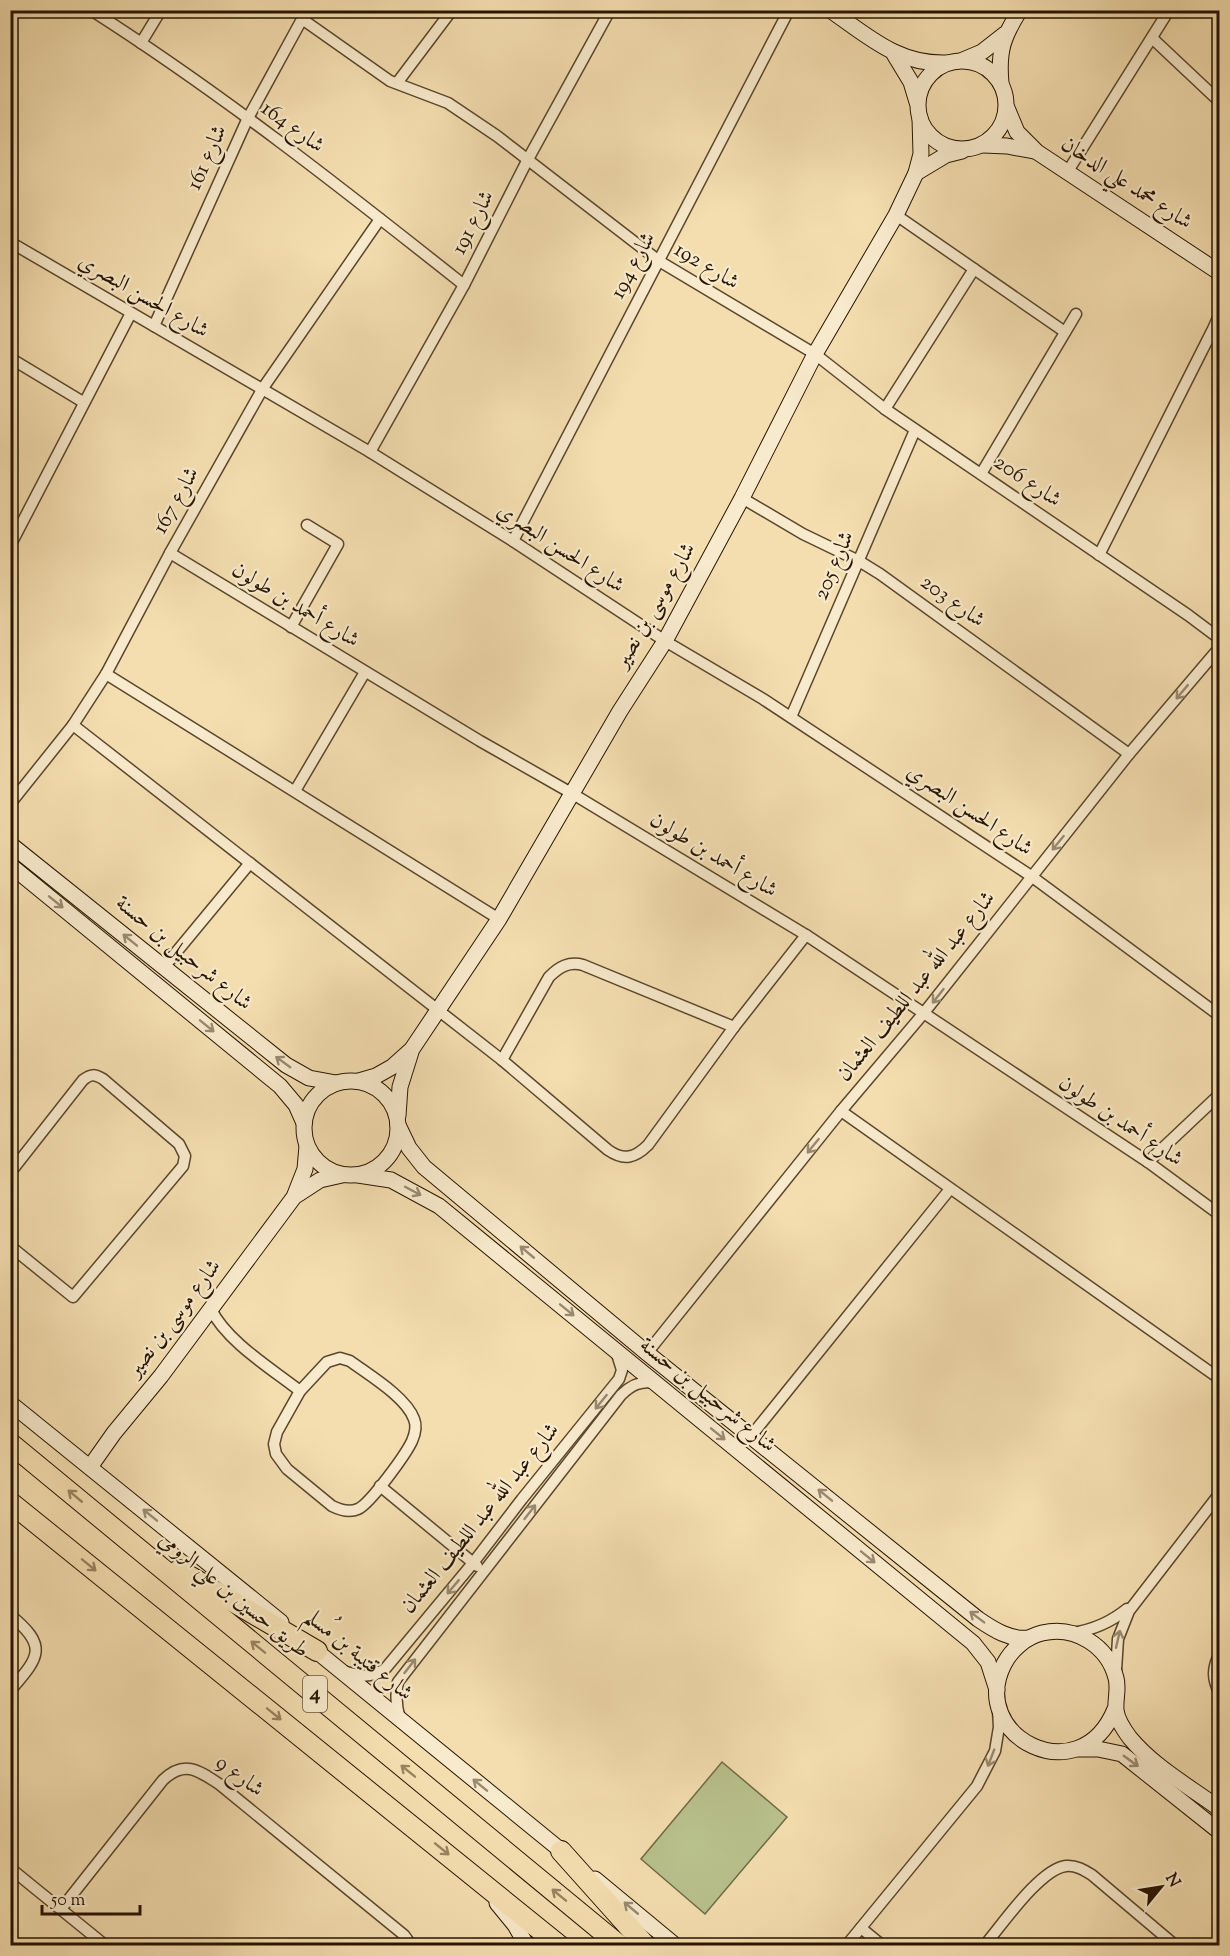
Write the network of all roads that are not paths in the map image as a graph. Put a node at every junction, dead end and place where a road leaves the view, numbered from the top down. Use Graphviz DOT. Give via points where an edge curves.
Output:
graph roads {
  1 [pos="91,10"];
  2 [pos="161,10"];
  3 [pos="452,10"];
  4 [pos="610,10"];
  5 [pos="789,10"];
  6 [pos="830,10"];
  7 [pos="1020,10"];
  8 [pos="1169,10"];
  9 [pos="305,15"];
  10 [pos="1005,34"];
  11 [pos="1152,38"];
  12 [pos="141,43"];
  13 [pos="894,54"];
  14 [pos="955,62"];
  15 [pos="397,83"];
  16 [pos="1001,83"];
  17 [pos="1220,102"];
  18 [pos="1007,106"];
  19 [pos="919,112"];
  20 [pos="247,120"];
  21 [pos="977,147"];
  22 [pos="1037,152"];
  23 [pos="527,161"];
  24 [pos="1068,171"];
  25 [pos="916,173"];
  26 [pos="896,215"];
  27 [pos="380,219"];
  28 [pos="10,242"];
  29 [pos="659,261"];
  30 [pos="974,269"];
  31 [pos="1220,273"];
  32 [pos="464,285"];
  33 [pos="130,313"];
  34 [pos="1220,313"];
  35 [pos="1076,314"];
  36 [pos="154,326"];
  37 [pos="1065,332"];
  38 [pos="815,354"];
  39 [pos="10,358"];
  40 [pos="263,388"];
  41 [pos="83,402"];
  42 [pos="885,409"];
  43 [pos="915,430"];
  44 [pos="370,452"];
  45 [pos="981,474"];
  46 [pos="742,498"];
  47 [pos="307,525"];
  48 [pos="513,540"];
  49 [pos="10,546"];
  50 [pos="170,553"];
  51 [pos="1099,555"];
  52 [pos="859,561"];
  53 [pos="291,627"];
  54 [pos="1220,639"];
  55 [pos="665,641"];
  56 [pos="1220,647"];
  57 [pos="365,672"];
  58 [pos="106,674"];
  59 [pos="791,717"];
  60 [pos="73,725"];
  61 [pos="1129,754"];
  62 [pos="295,791"];
  63 [pos="573,794"];
  64 [pos="10,804"];
  65 [pos="10,844"];
  66 [pos="250,863"];
  67 [pos="10,865"];
  68 [pos="1031,876"];
  69 [pos="499,919"];
  70 [pos="806,935"];
  71 [pos="164,967"];
  72 [pos="438,1011"];
  73 [pos="923,1014"];
  74 [pos="1220,1016"];
  75 [pos="734,1027"];
  76 [pos="412,1049"];
  77 [pos="502,1060"];
  78 [pos="359,1081"];
  79 [pos="336,1083"];
  80 [pos="1220,1094"];
  81 [pos="841,1111"];
  82 [pos="398,1121"];
  83 [pos="304,1123"];
  84 [pos="307,1146"];
  85 [pos="1148,1162"];
  86 [pos="10,1173"];
  87 [pos="354,1175"];
  88 [pos="950,1189"];
  89 [pos="294,1197"];
  90 [pos="1220,1215"];
  91 [pos="10,1246"];
  92 [pos="211,1309"];
  93 [pos="616,1351"];
  94 [pos="647,1353"];
  95 [pos="1220,1379"];
  96 [pos="655,1383"];
  97 [pos="300,1391"];
  98 [pos="10,1403"];
  99 [pos="751,1436"];
  100 [pos="10,1443"];
  101 [pos="90,1467"];
  102 [pos="380,1486"];
  103 [pos="1220,1493"];
  104 [pos="10,1502"];
  105 [pos="127,1539"];
  106 [pos="473,1563"];
  107 [pos="483,1572"];
  108 [pos="1134,1602"];
  109 [pos="10,1615"];
  110 [pos="1072,1633"];
  111 [pos="1029,1638"];
  112 [pos="317,1651"];
  113 [pos="1220,1653"];
  114 [pos="340,1670"];
  115 [pos="1117,1679"];
  116 [pos="10,1691"];
  117 [pos="1220,1694"];
  118 [pos="998,1696"];
  119 [pos="1115,1709"];
  120 [pos="400,1720"];
  121 [pos="1075,1749"];
  122 [pos="1220,1809"];
  123 [pos="1220,1832"];
  124 [pos="561,1851"];
  125 [pos="10,1868"];
  126 [pos="467,1869"];
  127 [pos="61,1909"];
  128 [pos="861,1928"];
  129 [pos="106,1946"];
  130 [pos="412,1946"];
  131 [pos="527,1946"];
  132 [pos="560,1946"];
  133 [pos="620,1946"];
  134 [pos="646,1946"];
  135 [pos="676,1946"];
  136 [pos="846,1946"];
  137 [pos="883,1946"];
  138 [pos="984,1946"];
  139 [pos="1176,1946"];
  1 -- 12 [label="street, شارع 164"];
  2 -- 12 [label="street"];
  3 -- 15 [label="street"];
  4 -- 23 [label="street, شارع 191"];
  5 -- 29 [label="street, شارع 194"];
  6 -- 13 [label="street"];
  7 -- 10 [label="street"];
  8 -- 11 [label="street"];
  9 -- 15 [label="street, شارع 192"];
  9 -- 20 [label="street, شارع 161"];
  10 -- 14 [label="street" via="982,52"];
  10 -- 16 [label="street" via="999,61"];
  11 -- 17 [label="street"];
  11 -- 24 [label="street"];
  12 -- 20 [label="street, شارع 164"];
  13 -- 14 [label="street" via="930,63"];
  13 -- 19 [label="street" via="912,82"];
  14 -- 16 [label="street" via="978,63"];
  14 -- 19 [label="street" via="936,69 926,79 920,92"];
  15 -- 23 [label="street, شارع 192" via="448,102"];
  16 -- 18 [label="street"];
  18 -- 21 [label="street" via="995,137"];
  18 -- 22 [label="street, شارع محمد علي الدخان" via="1017,132"];
  19 -- 21 [label="street" via="926,130 945,147"];
  19 -- 25 [label="street, شارع موسى بن نصير" via="922,144"];
  20 -- 27 [label="street, شارع 164"];
  20 -- 36 [label="street, شارع 161"];
  21 -- 22 [label="street, شارع محمد علي الدخان" via="1006,146"];
  21 -- 25 [label="street" via="946,156"];
  22 -- 24 [label="street, شارع محمد علي الدخان"];
  23 -- 29 [label="street, شارع 192"];
  23 -- 32 [label="street, شارع 191"];
  24 -- 31 [label="street, شارع محمد علي الدخان"];
  25 -- 26 [label="street, شارع موسى بن نصير"];
  26 -- 30 [label="street"];
  26 -- 38 [label="street, شارع موسى بن نصير"];
  27 -- 32 [label="street, شارع 164"];
  27 -- 40 [label="street, شارع 167"];
  28 -- 33 [label="street, شارع الحسن البصري"];
  29 -- 38 [label="street, شارع 192"];
  29 -- 48 [label="street, شارع 194"];
  30 -- 37 [label="street"];
  30 -- 42 [label="street"];
  32 -- 44 [label="street, شارع 191"];
  33 -- 36 [label="street, شارع الحسن البصري"];
  33 -- 41 [label="street"];
  34 -- 51 [label="street"];
  35 -- 37 [label="street"];
  36 -- 40 [label="street, شارع الحسن البصري"];
  37 -- 45 [label="street"];
  38 -- 42 [label="street, شارع 206"];
  38 -- 46 [label="street, شارع موسى بن نصير"];
  39 -- 41 [label="street"];
  40 -- 44 [label="street, شارع الحسن البصري"];
  40 -- 50 [label="street, شارع 167"];
  41 -- 49 [label="street"];
  42 -- 43 [label="street, شارع 206"];
  43 -- 45 [label="street, شارع 206"];
  43 -- 52 [label="street, شارع 205"];
  44 -- 48 [label="street, شارع الحسن البصري"];
  45 -- 51 [label="street, شارع 206"];
  46 -- 52 [label="street, شارع 203"];
  46 -- 55 [label="street, شارع موسى بن نصير"];
  47 -- 53 [label="street" via="338,544"];
  48 -- 55 [label="street, شارع الحسن البصري"];
  50 -- 53 [label="street, شارع أحمد بن طولون"];
  50 -- 58 [label="street, شارع 167"];
  51 -- 54 [label="street, شارع 206"];
  52 -- 59 [label="street, شارع 205"];
  52 -- 61 [label="street, شارع 203"];
  53 -- 57 [label="street, شارع أحمد بن طولون"];
  55 -- 59 [label="street, شارع الحسن البصري"];
  55 -- 63 [label="street, شارع موسى بن نصير"];
  56 -- 61 [label="street, شارع عبد الله عبد اللطيف العثمان, one-way"];
  57 -- 62 [label="street"];
  57 -- 63 [label="street, شارع أحمد بن طولون"];
  58 -- 60 [label="street, شارع 167"];
  58 -- 62 [label="street"];
  59 -- 68 [label="street, شارع الحسن البصري"];
  60 -- 64 [label="street, شارع 167"];
  60 -- 66 [label="street"];
  61 -- 68 [label="street, شارع عبد الله عبد اللطيف العثمان, one-way"];
  62 -- 69 [label="street"];
  63 -- 69 [label="street, شارع موسى بن نصير"];
  63 -- 70 [label="street, شارع أحمد بن طولون"];
  71 -- 65 [label="street, شارع شرحبيل بن حسنة, one-way"];
  66 -- 71 [label="street"];
  66 -- 72 [label="street"];
  67 -- 83 [label="street, شارع شرحبيل بن حسنة, one-way" via="280,1086 296,1105"];
  68 -- 73 [label="street, شارع عبد الله عبد اللطيف العثمان, one-way"];
  68 -- 74 [label="street, شارع الحسن البصري"];
  69 -- 72 [label="street, شارع موسى بن نصير"];
  70 -- 73 [label="street, شارع أحمد بن طولون"];
  70 -- 75 [label="street"];
  79 -- 71 [label="street, شارع شرحبيل بن حسنة, one-way" via="309,1078 286,1065"];
  72 -- 76 [label="street, شارع موسى بن نصير"];
  72 -- 77 [label="street"];
  73 -- 81 [label="street, شارع عبد الله عبد اللطيف العثمان"];
  73 -- 85 [label="street, شارع أحمد بن طولون"];
  75 -- 77 [label="street" via="583,965 567,964 545,983"];
  75 -- 77 [label="street" via="648,1145 627,1158 608,1150"];
  76 -- 78 [label="street, شارع موسى بن نصير" via="392,1067"];
  76 -- 82 [label="street, شارع موسى بن نصير" via="402,1077"];
  78 -- 79 [label="street"];
  78 -- 82 [label="street" via="380,1091"];
  79 -- 83 [label="street" via="316,1095"];
  80 -- 85 [label="street"];
  81 -- 88 [label="street"];
  81 -- 94 [label="street, شارع عبد الله عبد اللطيف العثمان, one-way"];
  82 -- 87 [label="street" via="394,1148 385,1161 373,1170"];
  94 -- 82 [label="street, شارع شرحبيل بن حسنة, one-way" via="424,1167 409,1148"];
  83 -- 84 [label="street"];
  84 -- 87 [label="street" via="321,1165"];
  84 -- 89 [label="street, شارع موسى بن نصير" via="305,1169"];
  85 -- 90 [label="street, شارع أحمد بن طولون"];
  86 -- 91 [label="street" via="90,1075 103,1079 185,1153 183,1167 74,1297"];
  87 -- 89 [label="street, شارع موسى بن نصير" via="320,1180"];
  87 -- 93 [label="street, شارع شرحبيل بن حسنة, one-way" via="391,1180 439,1206"];
  88 -- 95 [label="street"];
  88 -- 99 [label="street"];
  89 -- 92 [label="street, شارع موسى بن نصير"];
  92 -- 97 [label="street" via="227,1333"];
  92 -- 101 [label="street, شارع موسى بن نصير"];
  93 -- 96 [label="street, شارع شرحبيل بن حسنة"];
  93 -- 106 [label="street, شارع عبد الله عبد اللطيف العثمان, one-way" via="622,1370 620,1379"];
  94 -- 99 [label="street, شارع شرحبيل بن حسنة"];
  107 -- 96 [label="street, شارع عبد الله عبد اللطيف العثمان, one-way" via="621,1395 636,1384"];
  96 -- 118 [label="street, شارع شرحبيل بن حسنة, one-way" via="974,1643 991,1668"];
  97 -- 102 [label="street" via="277,1432 274,1444 279,1460 339,1510 352,1512 360,1508"];
  97 -- 102 [label="street" via="327,1362 340,1358 350,1360 405,1404 416,1430"];
  98 -- 101 [label="street, شارع قتيبة بن مُسلم"];
  111 -- 99 [label="street, شارع شرحبيل بن حسنة, one-way" via="1007,1635 978,1619"];
  105 -- 100 [label="highway, طريق حسين بن علي الرومي / 4, one-way"];
  112 -- 101 [label="street, شارع قتيبة بن مُسلم, one-way"];
  102 -- 106 [label="street"];
  103 -- 108 [label="street"];
  104 -- 126 [label="highway, 4, one-way"];
  105 -- 112 [label="highway"];
  133 -- 105 [label="highway, طريق حسين بن علي الرومي / 4, one-way"];
  106 -- 107 [label="street"];
  106 -- 114 [label="street, شارع عبد الله عبد اللطيف العثمان, one-way" via="385,1669 368,1676"];
  120 -- 107 [label="street, شارع عبد الله عبد اللطيف العثمان, one-way" via="395,1694 398,1682"];
  108 -- 110 [label="street" via="1106,1623"];
  115 -- 108 [label="street, one-way" via="1118,1639"];
  109 -- 116 [label="street" via="31,1634 37,1653"];
  110 -- 111 [label="street" via="1050,1632"];
  110 -- 115 [label="street" via="1101,1650"];
  111 -- 118 [label="street" via="1013,1651 1001,1669"];
  112 -- 114 [label="street, شارع قتيبة بن مُسلم"];
  113 -- 117 [label="street" via="1213,1676"];
  114 -- 120 [label="street, شارع قتيبة بن مُسلم"];
  115 -- 119 [label="street"];
  118 -- 121 [label="street" via="1005,1720 1017,1737 1035,1748 1055,1752"];
  118 -- 128 [label="street, one-way" via="999,1727 994,1751 977,1786"];
  119 -- 121 [label="street" via="1100,1734"];
  119 -- 122 [label="street" via="1130,1737 1150,1758"];
  124 -- 120 [label="street, شارع قتيبة بن مُسلم, one-way"];
  121 -- 123 [label="street, one-way" via="1122,1754"];
  124 -- 134 [label="highway"];
  135 -- 124 [label="street, شارع قتيبة بن مُسلم, one-way"];
  125 -- 127 [label="street"];
  126 -- 131 [label="street" via="515,1925"];
  126 -- 132 [label="highway, 4"];
  127 -- 129 [label="street"];
  127 -- 130 [label="street, شارع 9" via="163,1780 189,1768 219,1784 404,1935"];
  128 -- 136 [label="street"];
  128 -- 137 [label="street"];
  138 -- 139 [label="street" via="1040,1880 1053,1870 1071,1866 1092,1875"];
}
